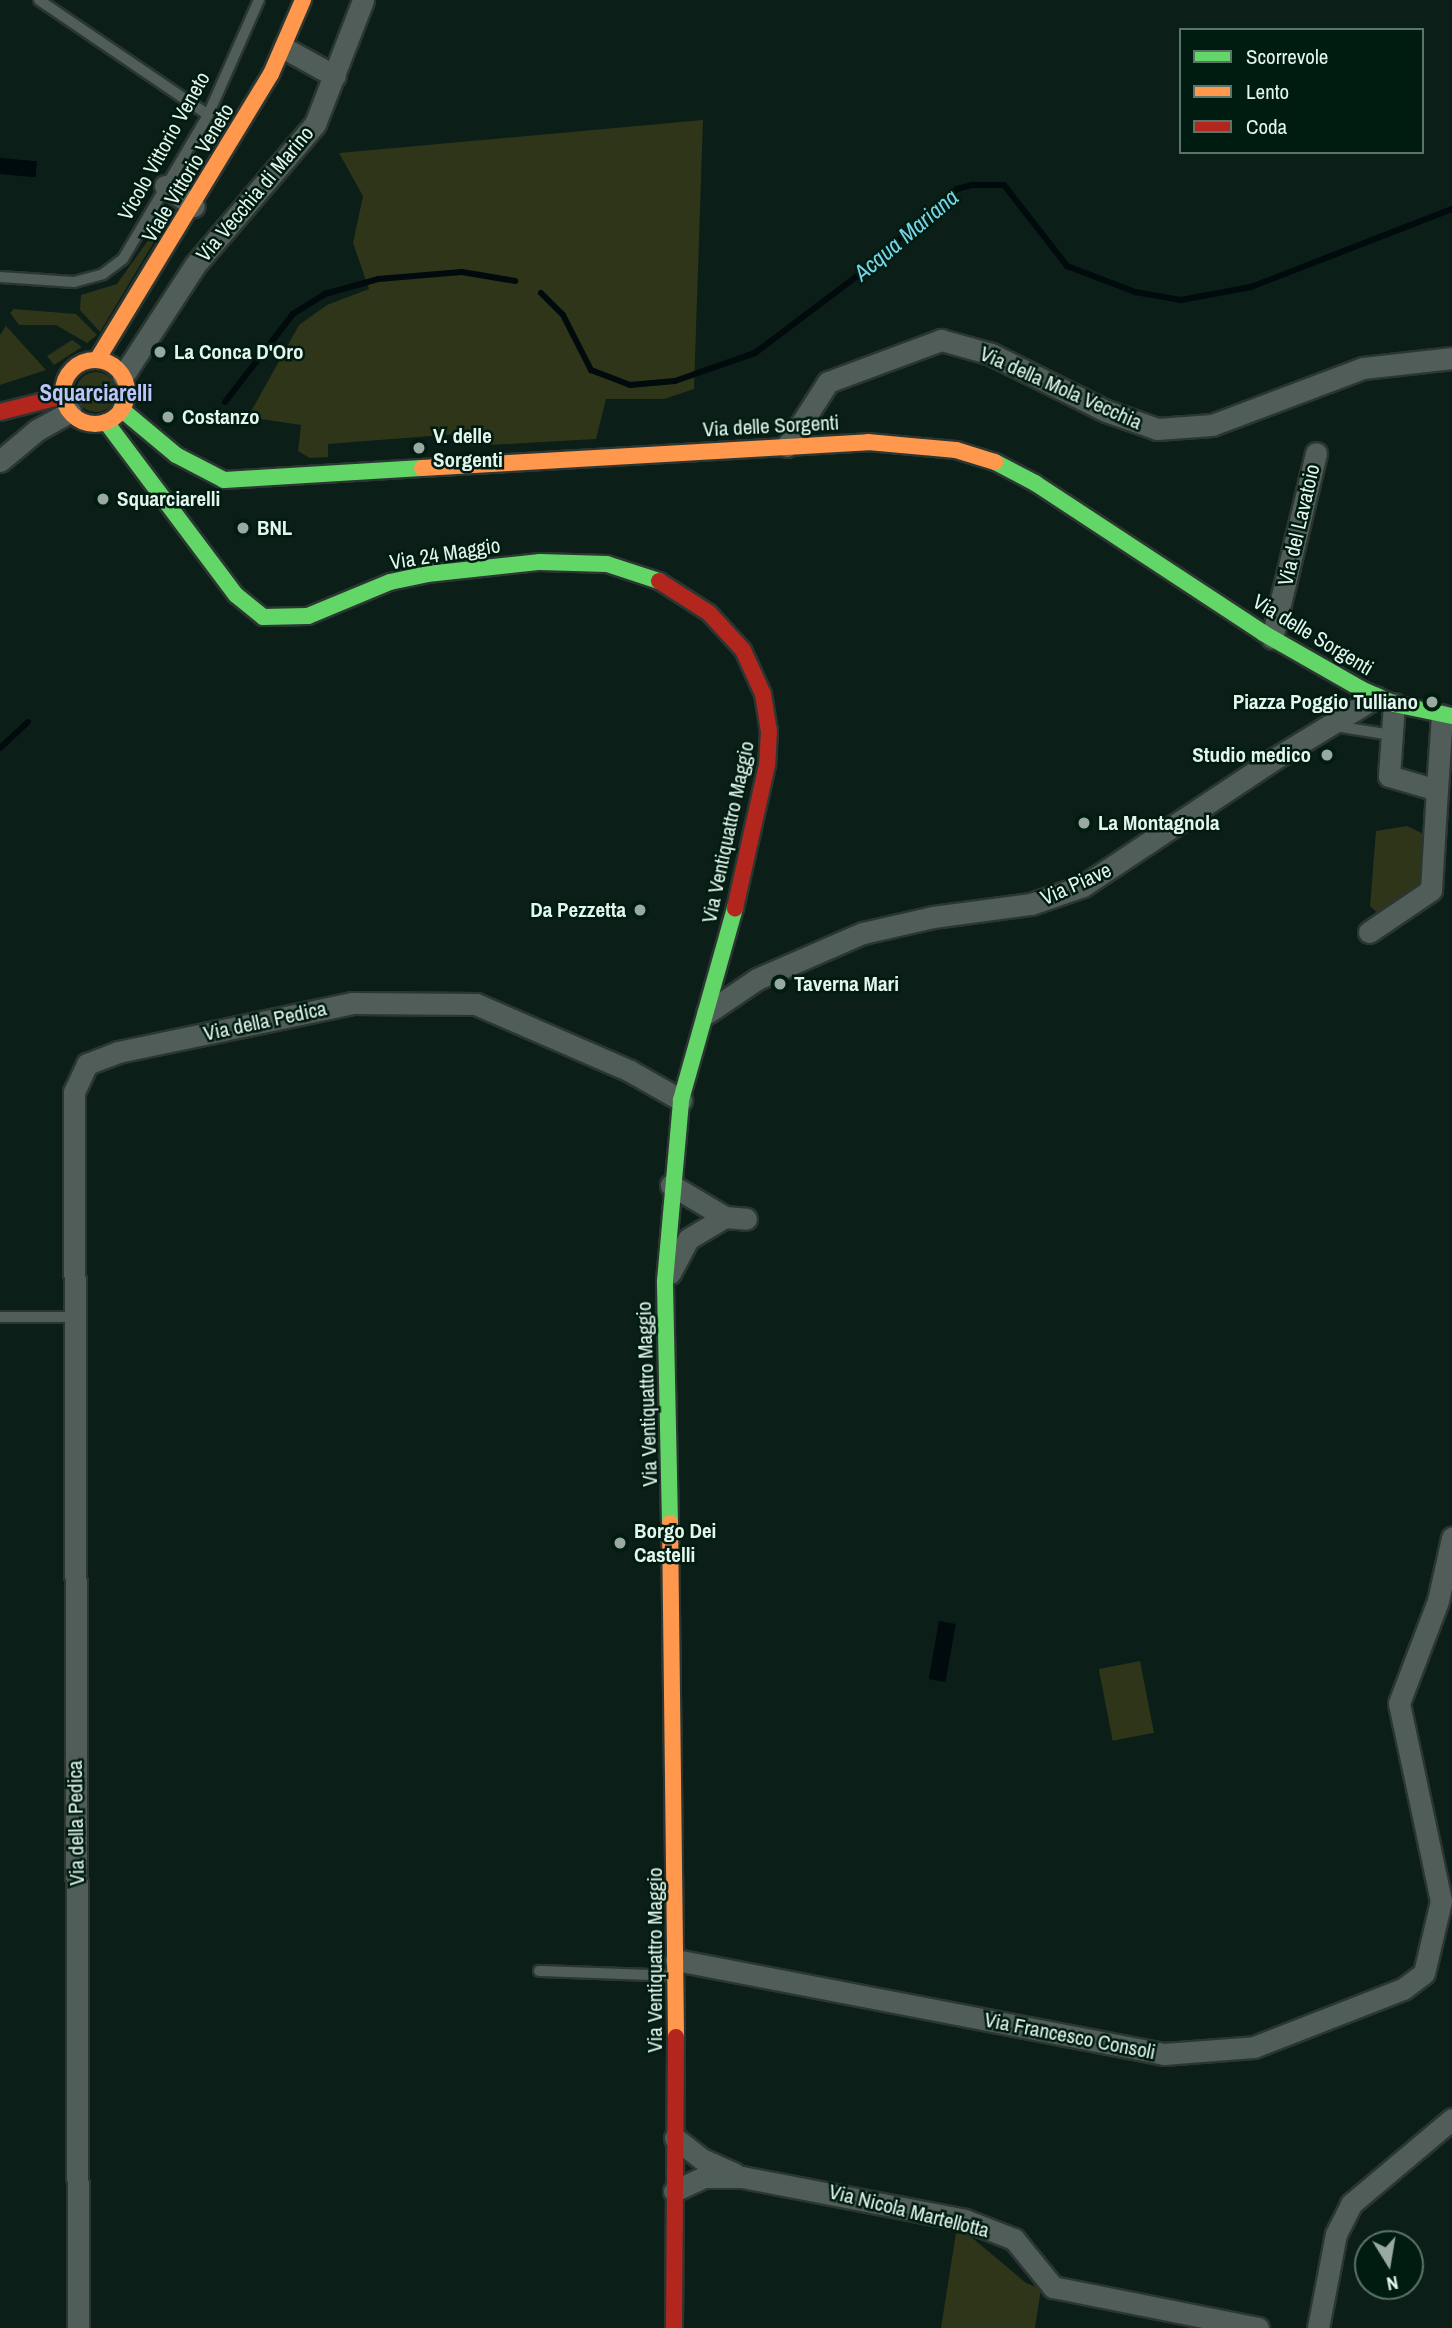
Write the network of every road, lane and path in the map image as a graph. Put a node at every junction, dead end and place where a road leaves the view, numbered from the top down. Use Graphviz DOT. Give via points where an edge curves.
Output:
graph roads {
  1 [pos="39,0"];
  2 [pos="259,0"];
  3 [pos="303,0"];
  4 [pos="362,0"];
  5 [pos="284,48"];
  6 [pos="335,76"];
  7 [pos="208,115"];
  8 [pos="165,186"];
  9 [pos="194,206"];
  10 [pos="0,276"];
  11 [pos="1452,358"];
  12 [pos="97,360"];
  13 [pos="123,376"];
  14 [pos="67,404"];
  15 [pos="121,409"];
  16 [pos="0,412"];
  17 [pos="106,422"];
  18 [pos="787,446"];
  19 [pos="1315,453"];
  20 [pos="0,461"];
  21 [pos="1272,638"];
  22 [pos="760,682"];
  23 [pos="1385,700"];
  24 [pos="1447,716"];
  25 [pos="1332,725"];
  26 [pos="1391,735"];
  27 [pos="1437,790"];
  28 [pos="1369,932"];
  29 [pos="706,1013"];
  30 [pos="681,1100"];
  31 [pos="671,1185"];
  32 [pos="665,1281"];
  33 [pos="0,1317"];
  34 [pos="75,1318"];
  35 [pos="1452,1538"];
  36 [pos="676,1968"];
  37 [pos="539,1971"];
  38 [pos="1452,2119"];
  39 [pos="675,2138"];
  40 [pos="742,2176"];
  41 [pos="674,2191"];
  42 [pos="78,2328"];
  43 [pos="674,2328"];
  44 [pos="1258,2328"];
  45 [pos="1318,2328"];
  1 -- 7 [label="lane"];
  2 -- 7 [label="lane, Vicolo Vittorio Veneto"];
  3 -- 5 [label="main road, Viale Vittorio Veneto"];
  4 -- 6 [label="street, Via Vecchia di Marino"];
  5 -- 6 [label="street"];
  5 -- 9 [label="main road, Viale Vittorio Veneto"];
  6 -- 13 [label="street, Via Vecchia di Marino" via="315,124 195,265"];
  7 -- 8 [label="lane, Vicolo Vittorio Veneto"];
  8 -- 9 [label="street"];
  8 -- 10 [label="lane, Vicolo Vittorio Veneto" via="123,259 103,274 74,282"];
  9 -- 12 [label="main road, Viale Vittorio Veneto"];
  11 -- 18 [label="street, Via della Mola Vecchia" via="1363,368 1212,425 1157,429 1106,411 991,354 941,340 828,382"];
  12 -- 13 [label="main road"];
  12 -- 14 [label="main road" via="71,370"];
  13 -- 15 [label="main road" via="127,393"];
  14 -- 16 [label="main road"];
  14 -- 17 [label="main road" via="86,422"];
  14 -- 20 [label="street"];
  15 -- 17 [label="main road"];
  15 -- 18 [label="main road, Via delle Sorgenti" via="176,455 224,480"];
  17 -- 22 [label="main road, Via 24 Maggio" via="236,595 264,617 308,616 390,582 427,574 540,562 607,564 652,577 709,613 736,640"];
  18 -- 21 [label="main road, Via delle Sorgenti" via="915,444 997,463 1082,512"];
  19 -- 21 [label="street, Via del Lavatoio"];
  21 -- 23 [label="main road, Via delle Sorgenti"];
  22 -- 29 [label="main road, Via Ventiquattro Maggio" via="769,730 767,765"];
  23 -- 24 [label="main road, Via delle Sorgenti"];
  23 -- 25 [label="street, Via Piave"];
  23 -- 26 [label="street"];
  24 -- 27 [label="street"];
  25 -- 26 [label="lane"];
  25 -- 29 [label="street, Via Piave" via="1083,886 1031,904 924,918 863,933 757,979"];
  26 -- 27 [label="street" via="1389,776"];
  27 -- 28 [label="street" via="1431,890"];
  29 -- 30 [label="main road, Via Ventiquattro Maggio"];
  30 -- 31 [label="main road, Via Ventiquattro Maggio"];
  30 -- 34 [label="street, Via della Pedica" via="630,1071 476,1004 352,1003 118,1052 88,1064 74,1092"];
  31 -- 32 [label="main road, Via Ventiquattro Maggio"];
  31 -- 32 [label="street" via="736,1218 688,1239"];
  32 -- 36 [label="main road, Via Ventiquattro Maggio" via="675,1633"];
  33 -- 34 [label="lane"];
  34 -- 42 [label="street, Via della Pedica"];
  35 -- 36 [label="street, Via Francesco Consoli" via="1438,1601 1399,1703 1441,1901 1424,1973 1403,1989 1254,2047 1164,2054"];
  36 -- 37 [label="lane"];
  36 -- 39 [label="main road, Via Ventiquattro Maggio"];
  38 -- 45 [label="street" via="1350,2204 1336,2234"];
  39 -- 40 [label="street" via="702,2159"];
  39 -- 41 [label="main road, Via Ventiquattro Maggio"];
  40 -- 41 [label="street" via="704,2177"];
  40 -- 44 [label="street, Via Nicola Martellotta" via="965,2220 1014,2239 1053,2287"];
  41 -- 43 [label="main road, Via Ventiquattro Maggio"];
}
